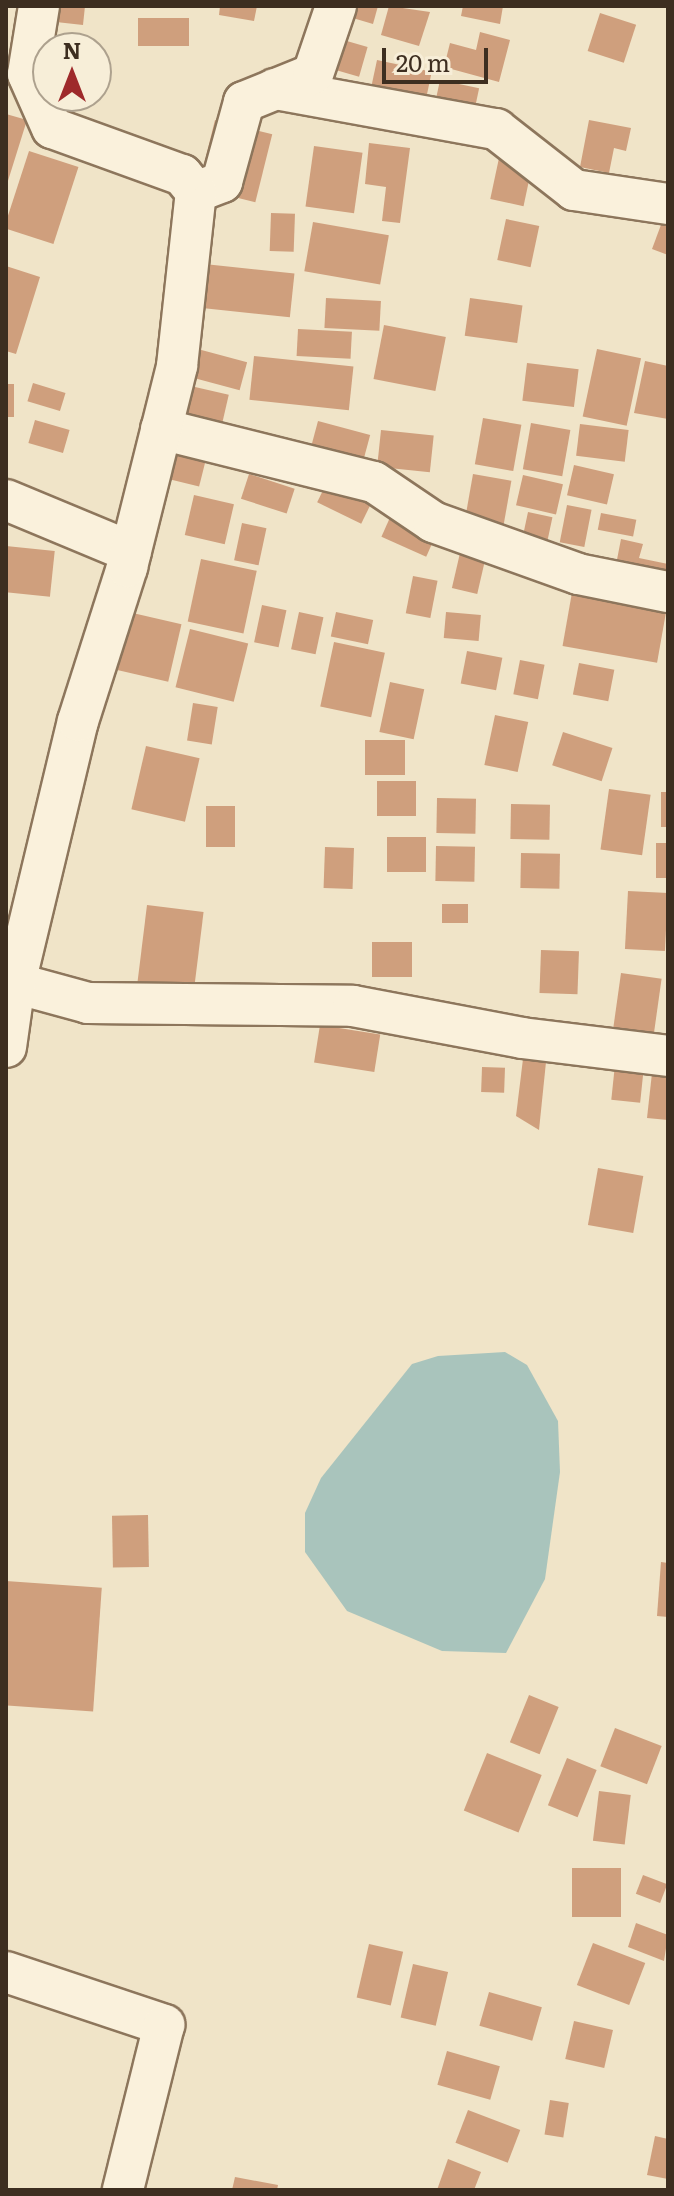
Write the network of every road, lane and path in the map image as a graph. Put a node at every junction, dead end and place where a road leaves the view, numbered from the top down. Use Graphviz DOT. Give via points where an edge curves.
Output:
graph roads {
  1 [pos="39,6"];
  2 [pos="336,6"];
  3 [pos="275,89"];
  4 [pos="196,192"];
  5 [pos="668,204"];
  6 [pos="161,429"];
  7 [pos="6,500"];
  8 [pos="131,552"];
  9 [pos="668,592"];
  10 [pos="15,983"];
  11 [pos="6,1047"];
  12 [pos="668,1056"];
  13 [pos="6,1972"];
  14 [pos="123,2190"];
  1 -- 4 [label="street" via="28,74 52,128 182,175"];
  2 -- 3 [label="street" via="313,74"];
  3 -- 4 [label="street" via="244,102 222,182"];
  3 -- 5 [label="street" via="496,129 574,190"];
  4 -- 6 [label="street" via="177,366"];
  6 -- 8 [label="street"];
  6 -- 9 [label="street" via="374,482 433,522 578,574"];
  7 -- 8 [label="street"];
  8 -- 10 [label="street" via="78,721"];
  10 -- 11 [label="street"];
  10 -- 12 [label="street" via="88,1003 353,1006 522,1038"];
  13 -- 14 [label="street" via="164,2025"];
}
